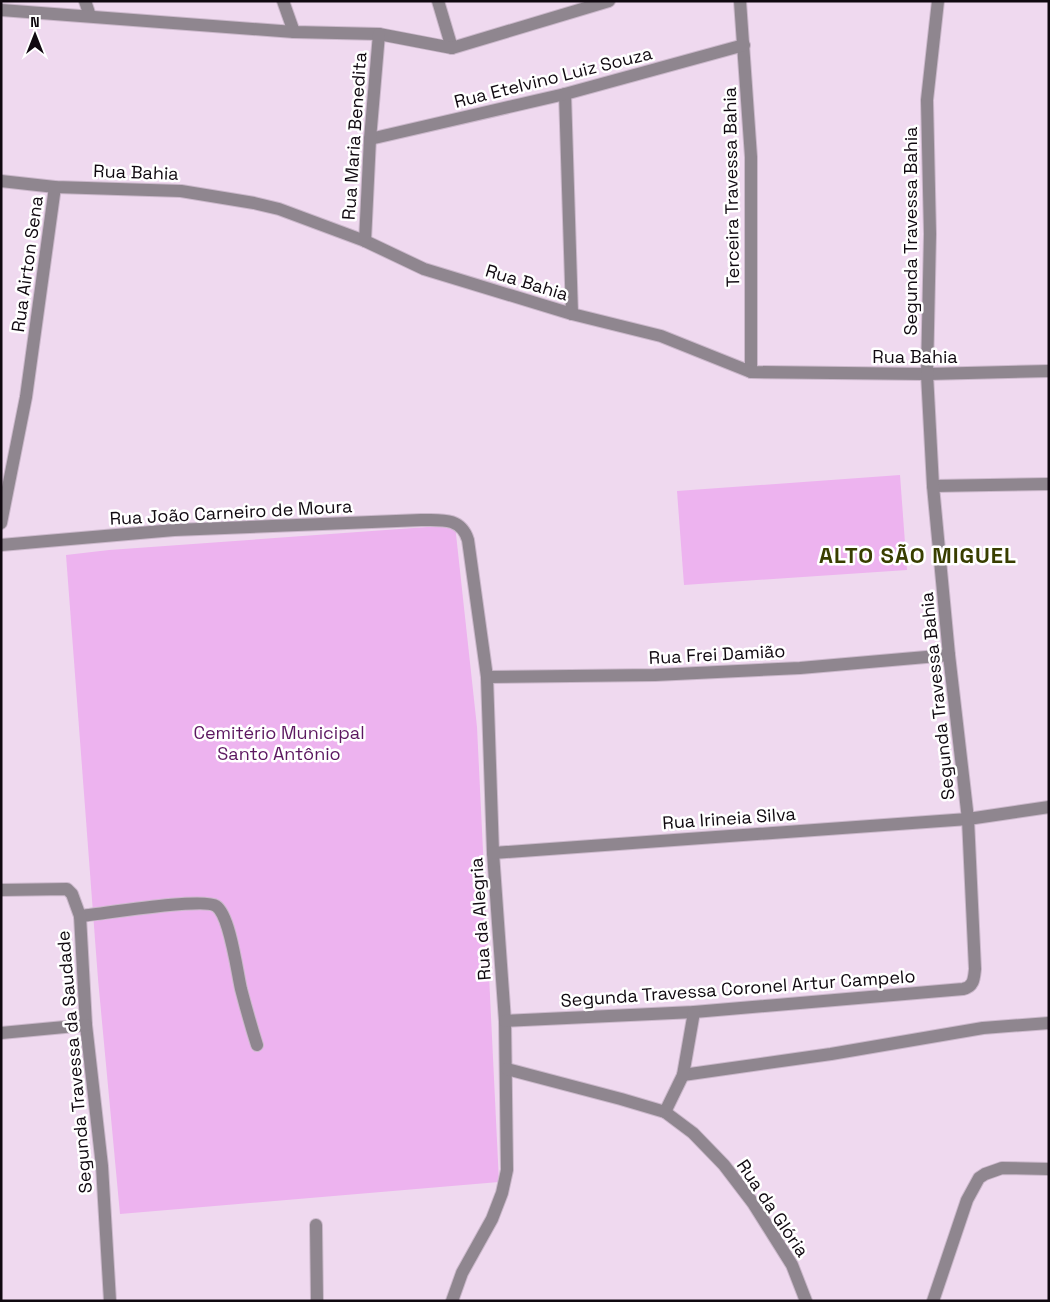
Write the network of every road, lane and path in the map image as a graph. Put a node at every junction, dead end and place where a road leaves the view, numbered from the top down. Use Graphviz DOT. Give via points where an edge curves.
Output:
graph roads {
  1 [pos="85,1"];
  2 [pos="282,1"];
  3 [pos="438,1"];
  4 [pos="609,1"];
  5 [pos="740,1"];
  6 [pos="938,1"];
  7 [pos="1,10"];
  8 [pos="90,16"];
  9 [pos="294,32"];
  10 [pos="379,34"];
  11 [pos="744,45"];
  12 [pos="452,48"];
  13 [pos="564,94"];
  14 [pos="370,139"];
  15 [pos="1,180"];
  16 [pos="55,187"];
  17 [pos="365,241"];
  18 [pos="572,314"];
  19 [pos="1049,371"];
  20 [pos="751,372"];
  21 [pos="927,374"];
  22 [pos="1049,484"];
  23 [pos="933,486"];
  24 [pos="1,523"];
  25 [pos="462,526"];
  26 [pos="1,545"];
  27 [pos="949,655"];
  28 [pos="487,677"];
  29 [pos="1049,807"];
  30 [pos="968,819"];
  31 [pos="493,853"];
  32 [pos="1,890"];
  33 [pos="80,916"];
  34 [pos="971,984"];
  35 [pos="694,1012"];
  36 [pos="506,1021"];
  37 [pos="1049,1023"];
  38 [pos="86,1025"];
  39 [pos="1,1033"];
  40 [pos="257,1044"];
  41 [pos="507,1070"];
  42 [pos="683,1075"];
  43 [pos="665,1112"];
  44 [pos="1049,1169"];
  45 [pos="316,1225"];
  46 [pos="110,1301"];
  47 [pos="317,1301"];
  48 [pos="452,1301"];
  49 [pos="806,1301"];
  50 [pos="933,1301"];
  1 -- 8 [label="street"];
  2 -- 9 [label="street"];
  3 -- 12 [label="street"];
  4 -- 12 [label="street"];
  5 -- 11 [label="street, Terceira Travessa Bahia"];
  6 -- 21 [label="street, Segunda Travessa Bahia" via="927,100 930,234"];
  7 -- 8 [label="street"];
  8 -- 9 [label="street"];
  9 -- 10 [label="street"];
  10 -- 12 [label="street"];
  10 -- 14 [label="street, Rua Maria Benedita"];
  11 -- 13 [label="street, Rua Etelvino Luiz Souza"];
  11 -- 20 [label="street, Terceira Travessa Bahia" via="751,157"];
  13 -- 14 [label="street, Rua Etelvino Luiz Souza"];
  13 -- 18 [label="street"];
  14 -- 17 [label="street, Rua Maria Benedita"];
  15 -- 16 [label="street, Rua Bahia"];
  16 -- 17 [label="street, Rua Bahia" via="181,191 254,203 304,217"];
  16 -- 24 [label="street, Rua Airton Sena" via="26,397"];
  17 -- 18 [label="street, Rua Bahia" via="424,269"];
  18 -- 20 [label="street, Rua Bahia" via="660,336"];
  19 -- 21 [label="street, Rua Bahia"];
  20 -- 21 [label="street, Rua Bahia"];
  21 -- 23 [label="street, Segunda Travessa Bahia"];
  22 -- 23 [label="street"];
  23 -- 27 [label="street, Segunda Travessa Bahia"];
  25 -- 26 [label="street, Rua João Carneiro de Moura" via="440,520 174,530"];
  25 -- 28 [label="street, Rua da Alegria" via="468,540"];
  27 -- 28 [label="street, Rua Frei Damião" via="655,675"];
  27 -- 30 [label="street, Segunda Travessa Bahia"];
  28 -- 31 [label="street, Rua da Alegria"];
  29 -- 30 [label="street, Rua Irineia Silva"];
  30 -- 31 [label="street, Rua Irineia Silva"];
  30 -- 34 [label="street, Segunda Travessa Bahia" via="975,969"];
  31 -- 36 [label="street, Rua da Alegria"];
  32 -- 33 [label="street, Segunda Travessa da Saudade" via="66,889 72,894"];
  33 -- 38 [label="street, Segunda Travessa da Saudade"];
  33 -- 40 [label="street" via="186,903 210,903 218,908 228,930"];
  34 -- 35 [label="street, Segunda Travessa Coronel Artur Campelo" via="963,989"];
  35 -- 36 [label="street, Segunda Travessa Coronel Artur Campelo"];
  35 -- 42 [label="street"];
  36 -- 41 [label="street, Rua da Alegria"];
  37 -- 42 [label="street" via="983,1028"];
  38 -- 39 [label="street"];
  38 -- 46 [label="street, Segunda Travessa da Saudade" via="102,1166"];
  41 -- 43 [label="street, Rua da Glória"];
  41 -- 48 [label="street, Rua da Alegria" via="507,1170 502,1193 492,1219 462,1273"];
  42 -- 43 [label="street"];
  43 -- 49 [label="street, Rua da Glória" via="706,1146 753,1203 792,1265"];
  44 -- 50 [label="street" via="1002,1168 979,1178 967,1200"];
  45 -- 47 [label="street"];
}
